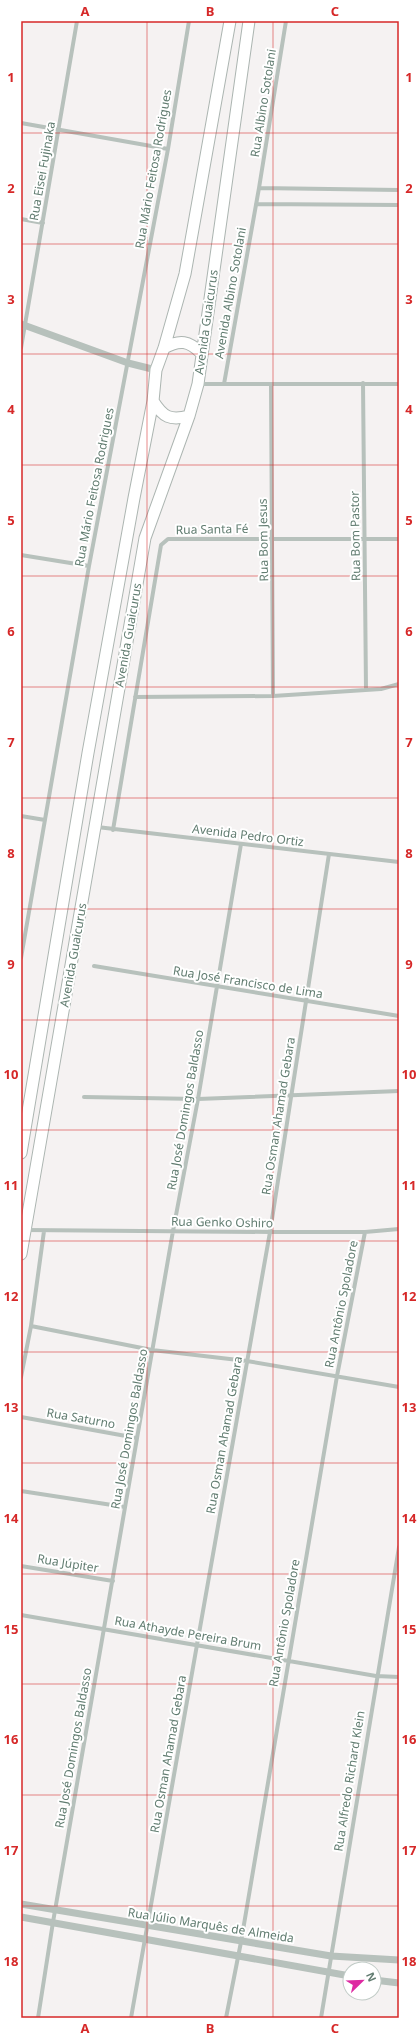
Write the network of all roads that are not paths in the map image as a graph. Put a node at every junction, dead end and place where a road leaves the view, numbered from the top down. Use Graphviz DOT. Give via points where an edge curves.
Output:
graph roads {
  1 [pos="77,21"];
  2 [pos="189,21"];
  3 [pos="230,21"];
  4 [pos="249,21"];
  5 [pos="286,21"];
  6 [pos="21,123"];
  7 [pos="59,130"];
  8 [pos="168,149"];
  9 [pos="259,188"];
  10 [pos="399,190"];
  11 [pos="256,204"];
  12 [pos="399,205"];
  13 [pos="21,219"];
  14 [pos="43,223"];
  15 [pos="23,325"];
  16 [pos="21,348"];
  17 [pos="164,348"];
  18 [pos="201,353"];
  19 [pos="128,363"];
  20 [pos="156,370"];
  21 [pos="363,383"];
  22 [pos="198,384"];
  23 [pos="224,384"];
  24 [pos="399,384"];
  25 [pos="271,385"];
  26 [pos="153,401"];
  27 [pos="189,416"];
  28 [pos="273,538"];
  29 [pos="366,539"];
  30 [pos="399,539"];
  31 [pos="21,555"];
  32 [pos="89,566"];
  33 [pos="399,684"];
  34 [pos="366,689"];
  35 [pos="274,696"];
  36 [pos="135,697"];
  37 [pos="21,816"];
  38 [pos="45,820"];
  39 [pos="94,827"];
  40 [pos="113,830"];
  41 [pos="241,844"];
  42 [pos="329,854"];
  43 [pos="399,862"];
  44 [pos="21,958"];
  45 [pos="94,966"];
  46 [pos="217,988"];
  47 [pos="306,1002"];
  48 [pos="399,1015"];
  49 [pos="399,1091"];
  50 [pos="291,1096"];
  51 [pos="84,1097"];
  52 [pos="198,1099"];
  53 [pos="21,1153"];
  54 [pos="399,1229"];
  55 [pos="25,1230"];
  56 [pos="44,1231"];
  57 [pos="173,1231"];
  58 [pos="270,1232"];
  59 [pos="365,1232"];
  60 [pos="21,1254"];
  61 [pos="31,1326"];
  62 [pos="152,1350"];
  63 [pos="247,1361"];
  64 [pos="337,1376"];
  65 [pos="21,1377"];
  66 [pos="399,1387"];
  67 [pos="21,1417"];
  68 [pos="137,1438"];
  69 [pos="21,1491"];
  70 [pos="125,1507"];
  71 [pos="399,1547"];
  72 [pos="21,1566"];
  73 [pos="113,1581"];
  74 [pos="21,1614"];
  75 [pos="104,1628"];
  76 [pos="198,1645"];
  77 [pos="288,1661"];
  78 [pos="376,1676"];
  79 [pos="399,1677"];
  80 [pos="21,1904"];
  81 [pos="55,1911"];
  82 [pos="21,1917"];
  83 [pos="53,1922"];
  84 [pos="146,1926"];
  85 [pos="144,1940"];
  86 [pos="241,1942"];
  87 [pos="237,1956"];
  88 [pos="331,1956"];
  89 [pos="399,1960"];
  90 [pos="330,1973"];
  91 [pos="342,1975"];
  92 [pos="382,1981"];
  93 [pos="399,1983"];
  94 [pos="38,2018"];
  95 [pos="131,2018"];
  96 [pos="226,2018"];
  97 [pos="321,2018"];
  1 -- 7 [label="street, Rua Eisei Fujinaka"];
  2 -- 8 [label="street, Rua Mário Feitosa Rodrigues"];
  3 -- 17 [label="main road, Avenida Guaicurus" via="185,274"];
  4 -- 18 [label="main road, Avenida Guaicurus"];
  5 -- 9 [label="street, Rua Albino Sotolani"];
  6 -- 7 [label="street"];
  7 -- 8 [label="street"];
  7 -- 14 [label="street, Rua Eisei Fujinaka"];
  8 -- 19 [label="street, Rua Mário Feitosa Rodrigues"];
  9 -- 10 [label="street"];
  9 -- 11 [label="street, Rua Albino Sotolani"];
  11 -- 12 [label="street"];
  11 -- 23 [label="street, Avenida Albino Sotolani"];
  13 -- 14 [label="street"];
  14 -- 15 [label="street, Rua Eisei Fujinaka"];
  15 -- 16 [label="street, Rua Eisei Fujinaka"];
  15 -- 19 [label="street"];
  17 -- 18 [label="main road" via="172,343 186,341"];
  17 -- 20 [label="main road, Avenida Guaicurus"];
  18 -- 22 [label="main road, Avenida Guaicurus"];
  19 -- 20 [label="street"];
  19 -- 32 [label="street, Rua Mário Feitosa Rodrigues"];
  20 -- 26 [label="main road, Avenida Guaicurus"];
  21 -- 24 [label="street"];
  21 -- 25 [label="street"];
  21 -- 29 [label="street, Rua Bom Pastor"];
  22 -- 23 [label="street"];
  22 -- 27 [label="main road, Avenida Guaicurus"];
  23 -- 25 [label="street"];
  25 -- 28 [label="street, Rua Bom Jesus"];
  26 -- 27 [label="main road" via="160,412 171,418"];
  26 -- 53 [label="main road, Avenida Guaicurus" via="88,753"];
  27 -- 39 [label="main road, Avenida Guaicurus" via="145,538"];
  28 -- 29 [label="street, Rua Santa Fé"];
  28 -- 35 [label="street, Rua Bom Jesus"];
  28 -- 36 [label="street, Rua Santa Fé" via="168,539 161,545"];
  29 -- 30 [label="street, Rua Santa Fé"];
  29 -- 34 [label="street, Rua Bom Pastor"];
  31 -- 32 [label="street"];
  32 -- 38 [label="street, Rua Mário Feitosa Rodrigues"];
  33 -- 34 [label="street"];
  34 -- 35 [label="street"];
  35 -- 36 [label="street"];
  36 -- 40 [label="street"];
  37 -- 38 [label="street"];
  38 -- 44 [label="street, Rua Mário Feitosa Rodrigues"];
  39 -- 40 [label="street, Avenida Pedro Ortiz"];
  39 -- 55 [label="main road, Avenida Guaicurus"];
  40 -- 41 [label="street, Avenida Pedro Ortiz"];
  41 -- 42 [label="street, Avenida Pedro Ortiz"];
  41 -- 46 [label="street, Rua José Domingos Baldasso"];
  42 -- 43 [label="street, Avenida Pedro Ortiz"];
  42 -- 47 [label="street, Rua Osman Ahamad Gebara"];
  45 -- 46 [label="street, Rua José Francisco de Lima"];
  46 -- 47 [label="street, Rua José Francisco de Lima"];
  46 -- 52 [label="street, Rua José Domingos Baldasso"];
  47 -- 48 [label="street, Rua José Francisco de Lima"];
  47 -- 50 [label="street, Rua Osman Ahamad Gebara"];
  49 -- 50 [label="street"];
  50 -- 52 [label="street"];
  50 -- 58 [label="street, Rua Osman Ahamad Gebara"];
  51 -- 52 [label="street"];
  52 -- 57 [label="street, Rua José Domingos Baldasso"];
  54 -- 59 [label="street, Rua Genko Oshiro"];
  55 -- 56 [label="street, Rua Genko Oshiro"];
  55 -- 60 [label="main road, Avenida Guaicurus"];
  56 -- 57 [label="street, Rua Genko Oshiro"];
  56 -- 61 [label="street"];
  57 -- 58 [label="street, Rua Genko Oshiro"];
  57 -- 62 [label="street, Rua José Domingos Baldasso"];
  58 -- 59 [label="street, Rua Genko Oshiro"];
  58 -- 63 [label="street, Rua Osman Ahamad Gebara"];
  59 -- 64 [label="street, Rua Antônio Spoladore"];
  61 -- 62 [label="street"];
  61 -- 65 [label="street"];
  62 -- 63 [label="street"];
  62 -- 68 [label="street, Rua José Domingos Baldasso"];
  63 -- 64 [label="street"];
  63 -- 76 [label="street, Rua Osman Ahamad Gebara"];
  64 -- 66 [label="street"];
  64 -- 77 [label="street, Rua Antônio Spoladore"];
  67 -- 68 [label="street, Rua Saturno"];
  68 -- 70 [label="street, Rua José Domingos Baldasso"];
  69 -- 70 [label="street"];
  70 -- 73 [label="street, Rua José Domingos Baldasso"];
  71 -- 78 [label="street, Rua Alfredo Richard Klein"];
  72 -- 73 [label="street, Rua Júpiter"];
  73 -- 75 [label="street, Rua José Domingos Baldasso"];
  74 -- 75 [label="street, Rua Athayde Pereira Brum"];
  75 -- 76 [label="street, Rua Athayde Pereira Brum"];
  75 -- 81 [label="street, Rua José Domingos Baldasso"];
  76 -- 77 [label="street, Rua Athayde Pereira Brum"];
  76 -- 84 [label="street, Rua Osman Ahamad Gebara"];
  77 -- 78 [label="street, Rua Athayde Pereira Brum"];
  77 -- 86 [label="street, Rua Antônio Spoladore"];
  78 -- 79 [label="street, Rua Athayde Pereira Brum"];
  78 -- 88 [label="street, Rua Alfredo Richard Klein"];
  80 -- 81 [label="street, Rua Júlio Marquês de Almeida"];
  81 -- 83 [label="street, Rua José Domingos Baldasso"];
  81 -- 84 [label="street, Rua Júlio Marquês de Almeida"];
  82 -- 83 [label="street, Rua Júlio Marquês de Almeida"];
  83 -- 85 [label="street, Rua Júlio Marquês de Almeida"];
  83 -- 94 [label="street, Rua José Domingos Baldasso"];
  84 -- 85 [label="street, Rua Osman Ahamad Gebara"];
  84 -- 86 [label="street, Rua Júlio Marquês de Almeida"];
  85 -- 87 [label="street, Rua Júlio Marquês de Almeida"];
  85 -- 95 [label="street, Rua Osman Ahamad Gebara"];
  86 -- 87 [label="street, Rua Antônio Spoladore"];
  86 -- 88 [label="street, Rua Júlio Marquês de Almeida"];
  87 -- 90 [label="street, Rua Júlio Marquês de Almeida"];
  87 -- 96 [label="street, Rua Antônio Spoladore"];
  88 -- 89 [label="street, Rua Júlio Marquês de Almeida"];
  88 -- 90 [label="street, Rua Alfredo Richard Klein"];
  90 -- 91 [label="street, Rua Júlio Marquês de Almeida"];
  90 -- 97 [label="street, Rua Alfredo Richard Klein"];
  92 -- 93 [label="street"];
}
